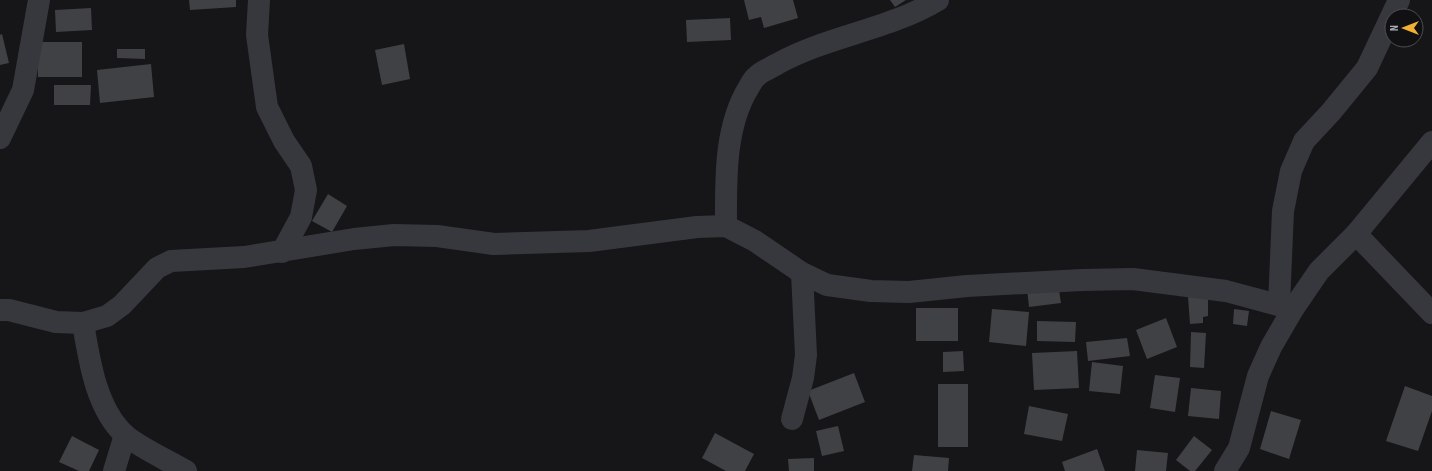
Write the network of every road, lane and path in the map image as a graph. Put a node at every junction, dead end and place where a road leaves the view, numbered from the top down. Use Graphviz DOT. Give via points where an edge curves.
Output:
graph roads {
  1 [pos="39,0"];
  2 [pos="259,0"];
  3 [pos="938,0"];
  4 [pos="1399,0"];
  5 [pos="0,138"];
  6 [pos="1432,142"];
  7 [pos="726,226"];
  8 [pos="1356,234"];
  9 [pos="282,252"];
  10 [pos="802,273"];
  11 [pos="1286,307"];
  12 [pos="0,310"];
  13 [pos="1432,313"];
  14 [pos="83,323"];
  15 [pos="792,419"];
  16 [pos="125,435"];
  17 [pos="114,471"];
  18 [pos="186,471"];
  19 [pos="1225,471"];
  1 -- 5 [label="street" via="22,90"];
  2 -- 9 [label="street" via="257,35 267,107 284,141 301,166 306,190 301,217"];
  3 -- 7 [label="street" via="889,23 791,57 756,77 742,99 731,136 726,188"];
  4 -- 11 [label="street" via="1367,68 1304,141 1291,171 1283,211"];
  6 -- 8 [label="street"];
  7 -- 9 [label="street" via="697,227 588,241 494,244 437,236 394,236 354,239"];
  7 -- 10 [label="street" via="755,241"];
  8 -- 11 [label="street"];
  8 -- 13 [label="street"];
  9 -- 14 [label="street" via="171,261 157,268 122,305 107,316"];
  10 -- 11 [label="street" via="827,285 870,291 910,292 1028,283 1133,279 1226,291"];
  10 -- 15 [label="street" via="806,355"];
  11 -- 19 [label="street" via="1258,376 1239,448"];
  12 -- 14 [label="street" via="56,322"];
  14 -- 16 [label="street" via="96,389 108,413"];
  16 -- 17 [label="street"];
  16 -- 18 [label="street"];
}
